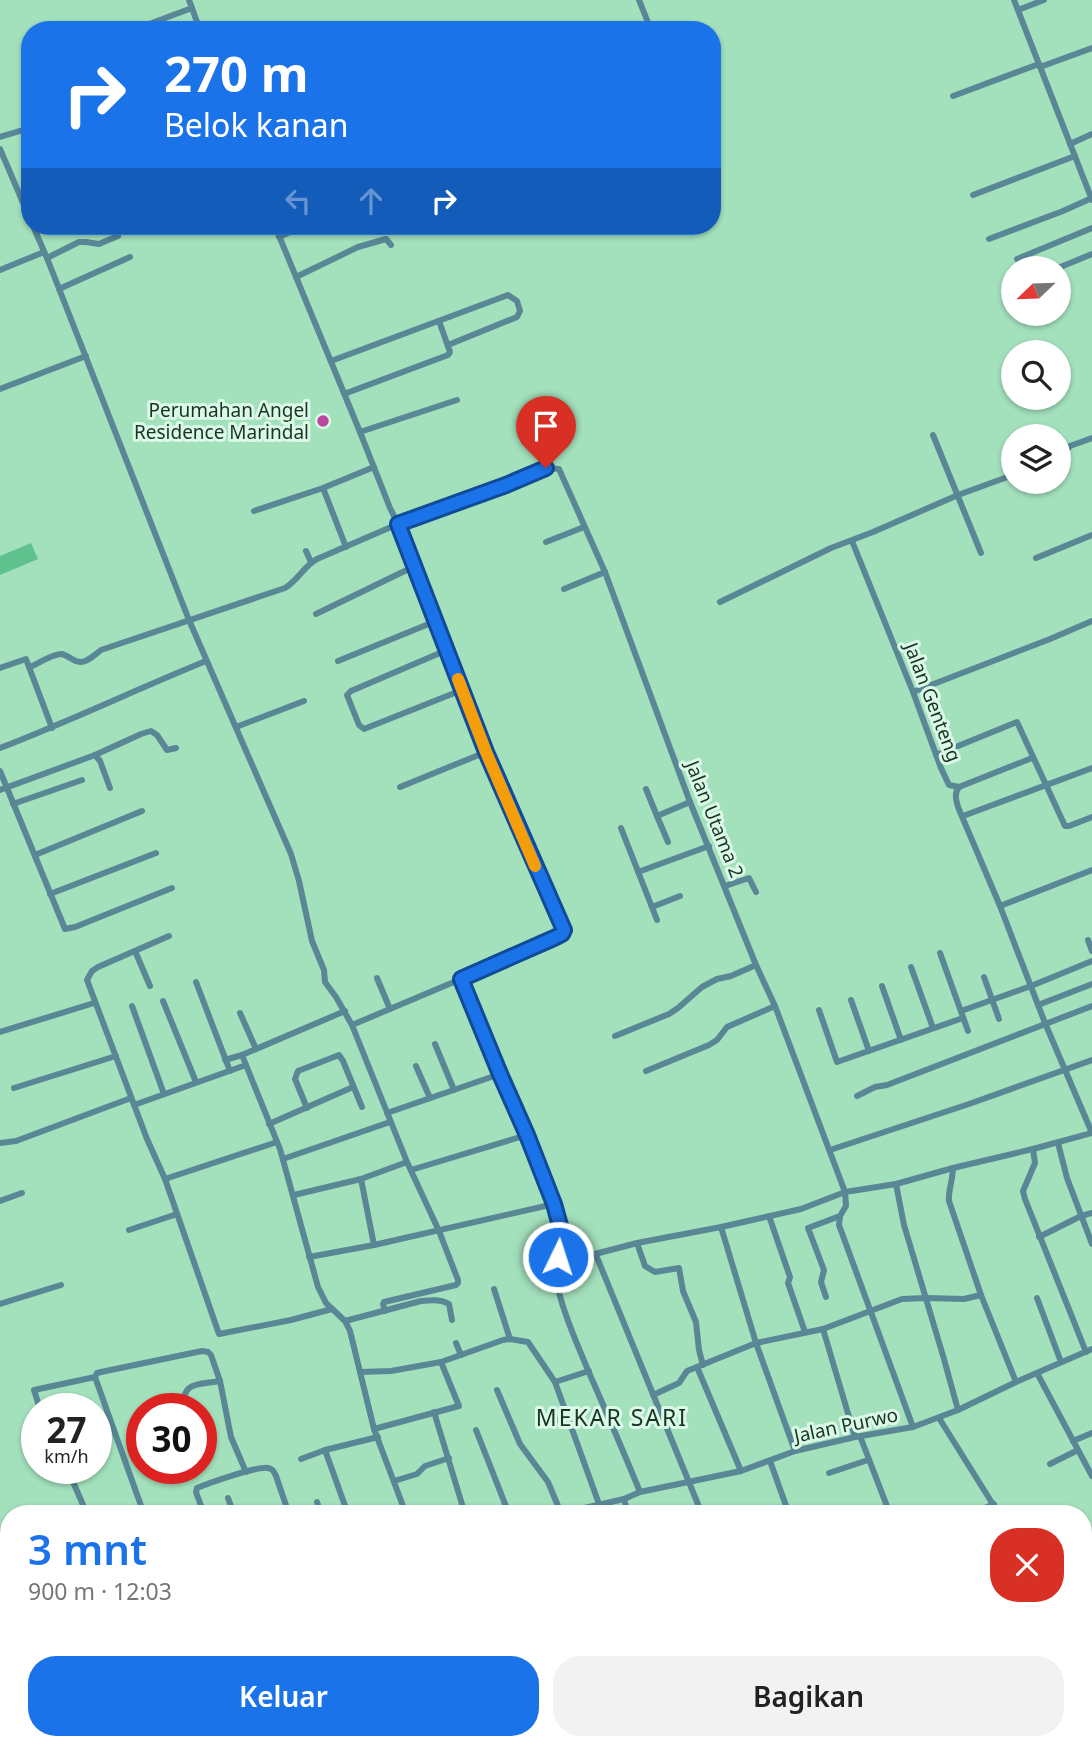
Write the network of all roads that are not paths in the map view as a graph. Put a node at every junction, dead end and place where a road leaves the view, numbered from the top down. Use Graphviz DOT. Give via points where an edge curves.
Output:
graph roads {
  1 [pos="189,0"];
  2 [pos="639,0"];
  3 [pos="1014,0"];
  4 [pos="1044,0"];
  5 [pos="192,8"];
  6 [pos="1018,10"];
  7 [pos="157,21"];
  8 [pos="197,21"];
  9 [pos="647,21"];
  10 [pos="1092,48"];
  11 [pos="1040,66"];
  12 [pos="953,96"];
  13 [pos="21,131"];
  14 [pos="1092,134"];
  15 [pos="0,137"];
  16 [pos="1070,144"];
  17 [pos="0,149"];
  18 [pos="1075,156"];
  19 [pos="973,195"];
  20 [pos="21,198"];
  21 [pos="1092,198"];
  22 [pos="1092,228"];
  23 [pos="37,235"];
  24 [pos="283,235"];
  25 [pos="118,236"];
  26 [pos="279,237"];
  27 [pos="989,239"];
  28 [pos="391,245"];
  29 [pos="1092,254"];
  30 [pos="46,255"];
  31 [pos="1024,256"];
  32 [pos="130,257"];
  33 [pos="1071,263"];
  34 [pos="0,270"];
  35 [pos="296,277"];
  36 [pos="59,289"];
  37 [pos="439,321"];
  38 [pos="448,345"];
  39 [pos="86,356"];
  40 [pos="331,361"];
  41 [pos="0,389"];
  42 [pos="344,394"];
  43 [pos="457,400"];
  44 [pos="360,432"];
  45 [pos="933,435"];
  46 [pos="1092,438"];
  47 [pos="1071,446"];
  48 [pos="373,467"];
  49 [pos="1001,479"];
  50 [pos="323,488"];
  51 [pos="958,495"];
  52 [pos="254,511"];
  53 [pos="398,524"];
  54 [pos="584,527"];
  55 [pos="1092,536"];
  56 [pos="852,541"];
  57 [pos="545,542"];
  58 [pos="346,547"];
  59 [pos="306,551"];
  60 [pos="981,553"];
  61 [pos="1036,558"];
  62 [pos="311,562"];
  63 [pos="415,566"];
  64 [pos="605,572"];
  65 [pos="564,589"];
  66 [pos="720,602"];
  67 [pos="316,614"];
  68 [pos="189,620"];
  69 [pos="436,621"];
  70 [pos="1092,621"];
  71 [pos="447,650"];
  72 [pos="206,660"];
  73 [pos="338,661"];
  74 [pos="30,667"];
  75 [pos="0,668"];
  76 [pos="462,690"];
  77 [pos="913,692"];
  78 [pos="304,701"];
  79 [pos="236,727"];
  80 [pos="52,728"];
  81 [pos="0,748"];
  82 [pos="176,748"];
  83 [pos="486,752"];
  84 [pos="94,755"];
  85 [pos="936,755"];
  86 [pos="1032,758"];
  87 [pos="1092,768"];
  88 [pos="0,771"];
  89 [pos="82,780"];
  90 [pos="1046,786"];
  91 [pos="400,787"];
  92 [pos="110,788"];
  93 [pos="959,788"];
  94 [pos="3,789"];
  95 [pos="646,789"];
  96 [pos="690,802"];
  97 [pos="13,804"];
  98 [pos="142,811"];
  99 [pos="657,816"];
  100 [pos="963,816"];
  101 [pos="1092,817"];
  102 [pos="621,828"];
  103 [pos="668,842"];
  104 [pos="709,846"];
  105 [pos="156,853"];
  106 [pos="35,855"];
  107 [pos="1092,870"];
  108 [pos="638,872"];
  109 [pos="725,886"];
  110 [pos="172,888"];
  111 [pos="756,892"];
  112 [pos="50,894"];
  113 [pos="680,896"];
  114 [pos="1000,906"];
  115 [pos="652,907"];
  116 [pos="657,920"];
  117 [pos="169,936"];
  118 [pos="1088,940"];
  119 [pos="135,951"];
  120 [pos="1092,951"];
  121 [pos="940,953"];
  122 [pos="1092,961"];
  123 [pos="756,965"];
  124 [pos="911,967"];
  125 [pos="984,977"];
  126 [pos="377,978"];
  127 [pos="461,979"];
  128 [pos="196,982"];
  129 [pos="1092,984"];
  130 [pos="150,986"];
  131 [pos="881,986"];
  132 [pos="1031,986"];
  133 [pos="851,1000"];
  134 [pos="992,1000"];
  135 [pos="163,1001"];
  136 [pos="94,1003"];
  137 [pos="1038,1004"];
  138 [pos="132,1006"];
  139 [pos="775,1006"];
  140 [pos="1092,1006"];
  141 [pos="390,1009"];
  142 [pos="819,1010"];
  143 [pos="345,1011"];
  144 [pos="240,1013"];
  145 [pos="962,1014"];
  146 [pos="999,1019"];
  147 [pos="1045,1023"];
  148 [pos="352,1026"];
  149 [pos="933,1028"];
  150 [pos="968,1031"];
  151 [pos="0,1032"];
  152 [pos="615,1035"];
  153 [pos="901,1040"];
  154 [pos="435,1044"];
  155 [pos="256,1049"];
  156 [pos="869,1051"];
  157 [pos="242,1055"];
  158 [pos="116,1056"];
  159 [pos="225,1060"];
  160 [pos="1092,1060"];
  161 [pos="246,1065"];
  162 [pos="416,1066"];
  163 [pos="230,1071"];
  164 [pos="646,1071"];
  165 [pos="1066,1071"];
  166 [pos="500,1074"];
  167 [pos="196,1082"];
  168 [pos="353,1087"];
  169 [pos="14,1088"];
  170 [pos="454,1090"];
  171 [pos="164,1094"];
  172 [pos="858,1096"];
  173 [pos="430,1098"];
  174 [pos="133,1101"];
  175 [pos="362,1107"];
  176 [pos="307,1108"];
  177 [pos="387,1113"];
  178 [pos="390,1122"];
  179 [pos="269,1124"];
  180 [pos="1092,1133"];
  181 [pos="527,1135"];
  182 [pos="277,1142"];
  183 [pos="0,1143"];
  184 [pos="1058,1143"];
  185 [pos="1033,1149"];
  186 [pos="830,1150"];
  187 [pos="283,1159"];
  188 [pos="407,1162"];
  189 [pos="953,1168"];
  190 [pos="411,1170"];
  191 [pos="165,1179"];
  192 [pos="361,1179"];
  193 [pos="896,1184"];
  194 [pos="22,1192"];
  195 [pos="845,1192"];
  196 [pos="294,1195"];
  197 [pos="0,1201"];
  198 [pos="554,1204"];
  199 [pos="1092,1213"];
  200 [pos="177,1214"];
  201 [pos="768,1216"];
  202 [pos="840,1216"];
  203 [pos="1081,1216"];
  204 [pos="721,1227"];
  205 [pos="129,1230"];
  206 [pos="439,1231"];
  207 [pos="1039,1237"];
  208 [pos="637,1243"];
  209 [pos="1092,1244"];
  210 [pos="374,1245"];
  211 [pos="596,1255"];
  212 [pos="309,1257"];
  213 [pos="557,1264"];
  214 [pos="61,1285"];
  215 [pos="494,1289"];
  216 [pos="981,1295"];
  217 [pos="826,1297"];
  218 [pos="926,1298"];
  219 [pos="1037,1298"];
  220 [pos="0,1304"];
  221 [pos="332,1309"];
  222 [pos="384,1311"];
  223 [pos="871,1312"];
  224 [pos="452,1320"];
  225 [pos="345,1321"];
  226 [pos="823,1329"];
  227 [pos="805,1332"];
  228 [pos="510,1339"];
  229 [pos="457,1343"];
  230 [pos="756,1343"];
  231 [pos="1089,1351"];
  232 [pos="461,1355"];
  233 [pos="441,1362"];
  234 [pos="1060,1362"];
  235 [pos="700,1366"];
  236 [pos="589,1371"];
  237 [pos="360,1372"];
  238 [pos="1037,1373"];
  239 [pos="95,1377"];
  240 [pos="220,1381"];
  241 [pos="555,1382"];
  242 [pos="1016,1382"];
  243 [pos="497,1390"];
  244 [pos="35,1393"];
  245 [pos="186,1393"];
  246 [pos="653,1395"];
  247 [pos="958,1410"];
  248 [pos="435,1412"];
  249 [pos="567,1416"];
  250 [pos="939,1418"];
  251 [pos="538,1422"];
  252 [pos="913,1427"];
  253 [pos="374,1429"];
  254 [pos="476,1430"];
  255 [pos="1092,1433"];
  256 [pos="378,1437"];
  257 [pos="857,1437"];
  258 [pos="1073,1441"];
  259 [pos="326,1450"];
  260 [pos="1078,1450"];
  261 [pos="795,1451"];
  262 [pos="449,1458"];
  263 [pos="301,1459"];
  264 [pos="868,1460"];
  265 [pos="770,1461"];
  266 [pos="1050,1464"];
  267 [pos="741,1471"];
  268 [pos="246,1472"];
  269 [pos="829,1473"];
  270 [pos="1092,1476"];
  271 [pos="394,1481"];
  272 [pos="688,1482"];
  273 [pos="74,1484"];
  274 [pos="640,1492"];
  275 [pos="228,1499"];
  276 [pos="624,1499"];
  277 [pos="317,1502"];
  278 [pos="599,1504"];
  279 [pos="993,1504"];
  280 [pos="83,1505"];
  281 [pos="141,1505"];
  282 [pos="201,1505"];
  283 [pos="230,1505"];
  284 [pos="286,1505"];
  285 [pos="318,1505"];
  286 [pos="345,1505"];
  287 [pos="403,1505"];
  288 [pos="462,1505"];
  289 [pos="505,1505"];
  290 [pos="556,1505"];
  291 [pos="595,1505"];
  292 [pos="626,1505"];
  293 [pos="698,1505"];
  294 [pos="786,1505"];
  295 [pos="886,1505"];
  1 -- 5 [label="street"];
  2 -- 9 [label="street"];
  3 -- 6 [label="street"];
  4 -- 6 [label="street"];
  5 -- 7 [label="street"];
  5 -- 8 [label="street"];
  6 -- 11 [label="street"];
  10 -- 11 [label="street"];
  11 -- 12 [label="street"];
  11 -- 16 [label="street"];
  13 -- 15 [label="street"];
  14 -- 16 [label="street"];
  16 -- 18 [label="street"];
  17 -- 20 [label="street"];
  18 -- 19 [label="street"];
  18 -- 21 [label="street"];
  21 -- 27 [label="street"];
  22 -- 31 [label="street"];
  23 -- 30 [label="street"];
  24 -- 26 [label="street"];
  25 -- 30 [label="street" via="99,244 79,242"];
  26 -- 35 [label="street"];
  28 -- 35 [label="street" via="386,239 358,247"];
  29 -- 33 [label="street"];
  30 -- 34 [label="street"];
  30 -- 36 [label="street"];
  32 -- 36 [label="street"];
  35 -- 40 [label="street"];
  36 -- 39 [label="street"];
  37 -- 38 [label="street"];
  37 -- 38 [label="street" via="508,295 519,305 517,317"];
  37 -- 40 [label="street"];
  38 -- 42 [label="street" via="450,352 444,358"];
  39 -- 41 [label="street"];
  39 -- 68 [label="street"];
  40 -- 42 [label="street"];
  42 -- 44 [label="street"];
  43 -- 44 [label="street"];
  44 -- 48 [label="street"];
  45 -- 51 [label="street"];
  46 -- 47 [label="street"];
  48 -- 50 [label="street"];
  48 -- 53 [label="street"];
  49 -- 51 [label="street"];
  50 -- 52 [label="street"];
  50 -- 58 [label="street"];
  51 -- 56 [label="street"];
  51 -- 60 [label="street"];
  53 -- 54 [label="street, Jalan Utama 2" via="546,468 559,469"];
  53 -- 58 [label="street"];
  53 -- 63 [label="street"];
  54 -- 57 [label="street"];
  54 -- 64 [label="street, Jalan Utama 2"];
  55 -- 61 [label="street"];
  56 -- 66 [label="street"];
  56 -- 77 [label="street, Jalan Genteng"];
  58 -- 62 [label="street"];
  59 -- 62 [label="street"];
  62 -- 68 [label="street" via="285,588"];
  63 -- 67 [label="street"];
  63 -- 69 [label="street"];
  64 -- 65 [label="street"];
  64 -- 96 [label="street, Jalan Utama 2"];
  68 -- 72 [label="street"];
  68 -- 74 [label="street" via="101,650 80,663 60,654"];
  69 -- 71 [label="street"];
  69 -- 73 [label="street"];
  70 -- 77 [label="street"];
  71 -- 76 [label="street"];
  71 -- 76 [label="street" via="347,695 364,729"];
  72 -- 79 [label="street"];
  72 -- 80 [label="street"];
  74 -- 75 [label="street" via="25,659"];
  74 -- 80 [label="street"];
  76 -- 83 [label="street"];
  77 -- 85 [label="street, Jalan Genteng"];
  78 -- 79 [label="street"];
  79 -- 143 [label="street" via="291,854 325,982"];
  80 -- 81 [label="street"];
  82 -- 84 [label="street" via="167,750 151,731"];
  83 -- 91 [label="street"];
  83 -- 127 [label="street" via="564,932"];
  84 -- 92 [label="street"];
  84 -- 94 [label="street"];
  85 -- 86 [label="street" via="1017,722"];
  85 -- 93 [label="street, Jalan Genteng" via="947,782"];
  86 -- 90 [label="street"];
  86 -- 93 [label="street"];
  87 -- 90 [label="street"];
  88 -- 94 [label="street"];
  89 -- 97 [label="street"];
  90 -- 100 [label="street"];
  90 -- 101 [label="street" via="1065,826"];
  93 -- 100 [label="street, Jalan Genteng" via="956,798"];
  94 -- 97 [label="street"];
  95 -- 99 [label="street"];
  96 -- 99 [label="street"];
  96 -- 104 [label="street, Jalan Utama 2"];
  97 -- 106 [label="street"];
  98 -- 106 [label="street"];
  99 -- 103 [label="street"];
  100 -- 114 [label="street, Jalan Genteng"];
  102 -- 108 [label="street"];
  104 -- 108 [label="street"];
  104 -- 109 [label="street, Jalan Utama 2"];
  105 -- 112 [label="street"];
  106 -- 112 [label="street"];
  107 -- 114 [label="street"];
  108 -- 115 [label="street"];
  109 -- 111 [label="street" via="749,878"];
  109 -- 123 [label="street, Jalan Utama 2"];
  110 -- 112 [label="street" via="66,930"];
  113 -- 115 [label="street"];
  114 -- 132 [label="street, Jalan Genteng"];
  115 -- 116 [label="street"];
  117 -- 119 [label="street"];
  118 -- 120 [label="street"];
  119 -- 130 [label="street"];
  119 -- 136 [label="street" via="88,975"];
  121 -- 145 [label="street"];
  122 -- 132 [label="street"];
  123 -- 139 [label="street, Jalan Utama 2"];
  123 -- 152 [label="street" via="716,979 669,1014"];
  124 -- 149 [label="street"];
  125 -- 134 [label="street"];
  126 -- 141 [label="street"];
  127 -- 141 [label="street"];
  127 -- 166 [label="street"];
  128 -- 159 [label="street"];
  129 -- 137 [label="street"];
  131 -- 153 [label="street"];
  132 -- 134 [label="street"];
  132 -- 137 [label="street, Jalan Genteng"];
  133 -- 156 [label="street"];
  134 -- 145 [label="street"];
  134 -- 146 [label="street"];
  135 -- 167 [label="street"];
  136 -- 151 [label="street"];
  136 -- 158 [label="street"];
  137 -- 147 [label="street, Jalan Genteng"];
  138 -- 171 [label="street"];
  139 -- 164 [label="street" via="727,1027 709,1045"];
  139 -- 186 [label="street, Jalan Utama 2"];
  140 -- 147 [label="street"];
  141 -- 148 [label="street"];
  142 -- 156 [label="street" via="837,1062"];
  143 -- 148 [label="street"];
  143 -- 155 [label="street"];
  144 -- 155 [label="street"];
  145 -- 149 [label="street"];
  145 -- 150 [label="street"];
  147 -- 165 [label="street, Jalan Genteng"];
  147 -- 172 [label="street"];
  148 -- 177 [label="street"];
  149 -- 153 [label="street"];
  153 -- 156 [label="street"];
  154 -- 170 [label="street"];
  155 -- 157 [label="street"];
  157 -- 159 [label="street"];
  157 -- 161 [label="street"];
  158 -- 169 [label="street"];
  158 -- 174 [label="street"];
  159 -- 163 [label="street"];
  160 -- 165 [label="street"];
  161 -- 163 [label="street"];
  161 -- 179 [label="street"];
  162 -- 173 [label="street"];
  163 -- 167 [label="street"];
  165 -- 180 [label="street, Jalan Genteng"];
  165 -- 186 [label="street"];
  166 -- 170 [label="street"];
  166 -- 181 [label="street"];
  167 -- 171 [label="street"];
  168 -- 175 [label="street"];
  168 -- 176 [label="street"];
  168 -- 176 [label="street" via="340,1056 298,1071 295,1079"];
  170 -- 173 [label="street"];
  171 -- 174 [label="street"];
  173 -- 177 [label="street"];
  174 -- 183 [label="street"];
  174 -- 191 [label="street"];
  176 -- 179 [label="street"];
  177 -- 178 [label="street"];
  178 -- 187 [label="street"];
  178 -- 188 [label="street"];
  179 -- 182 [label="street"];
  180 -- 184 [label="street"];
  181 -- 190 [label="street"];
  181 -- 198 [label="street"];
  182 -- 187 [label="street"];
  182 -- 191 [label="street"];
  184 -- 185 [label="street"];
  184 -- 203 [label="street"];
  185 -- 189 [label="street"];
  185 -- 207 [label="street" via="1034,1166 1023,1191"];
  186 -- 195 [label="street, Jalan Utama 2"];
  187 -- 196 [label="street"];
  188 -- 190 [label="street"];
  188 -- 192 [label="street"];
  189 -- 193 [label="street"];
  189 -- 216 [label="street" via="948,1201"];
  190 -- 206 [label="street"];
  191 -- 200 [label="street"];
  192 -- 196 [label="street"];
  192 -- 210 [label="street"];
  193 -- 195 [label="street"];
  193 -- 218 [label="street"];
  194 -- 197 [label="street"];
  195 -- 201 [label="street"];
  195 -- 202 [label="street" via="846,1206"];
  196 -- 212 [label="street"];
  198 -- 206 [label="street"];
  198 -- 213 [label="street" via="564,1240"];
  199 -- 203 [label="street"];
  200 -- 205 [label="street"];
  200 -- 221 [label="street" via="219,1334"];
  201 -- 204 [label="street"];
  201 -- 227 [label="street"];
  202 -- 217 [label="street" via="808,1228 824,1270 821,1282"];
  202 -- 223 [label="street" via="839,1225"];
  203 -- 207 [label="street"];
  203 -- 209 [label="street"];
  204 -- 208 [label="street"];
  204 -- 230 [label="street"];
  206 -- 210 [label="street"];
  206 -- 222 [label="street" via="457,1284 384,1302"];
  207 -- 231 [label="street"];
  208 -- 211 [label="street"];
  208 -- 235 [label="street" via="645,1266 655,1272 679,1268 696,1322"];
  210 -- 212 [label="street"];
  211 -- 213 [label="street"];
  211 -- 246 [label="street"];
  212 -- 221 [label="street"];
  213 -- 236 [label="street" via="559,1292"];
  214 -- 220 [label="street"];
  215 -- 228 [label="street"];
  216 -- 218 [label="street"];
  216 -- 242 [label="street"];
  218 -- 223 [label="street" via="902,1299"];
  218 -- 247 [label="street"];
  219 -- 234 [label="street"];
  221 -- 225 [label="street"];
  222 -- 224 [label="street" via="421,1301 443,1301 449,1304"];
  222 -- 225 [label="street"];
  223 -- 226 [label="street"];
  223 -- 252 [label="street"];
  225 -- 237 [label="street"];
  226 -- 227 [label="street"];
  226 -- 257 [label="street"];
  227 -- 230 [label="street"];
  228 -- 232 [label="street"];
  228 -- 241 [label="street" via="528,1342"];
  229 -- 232 [label="street"];
  230 -- 235 [label="street"];
  230 -- 261 [label="street"];
  231 -- 234 [label="street, Jalan Purwo"];
  232 -- 233 [label="street"];
  233 -- 237 [label="street"];
  233 -- 248 [label="street" via="459,1406"];
  234 -- 238 [label="street, Jalan Purwo"];
  235 -- 246 [label="street"];
  235 -- 267 [label="street"];
  236 -- 241 [label="street"];
  236 -- 274 [label="street"];
  237 -- 253 [label="street"];
  238 -- 242 [label="street, Jalan Purwo"];
  238 -- 258 [label="street"];
  239 -- 240 [label="street" via="205,1351 211,1355"];
  239 -- 244 [label="street"];
  239 -- 281 [label="street"];
  240 -- 245 [label="street" via="191,1386"];
  240 -- 268 [label="street" via="228,1426"];
  241 -- 249 [label="street"];
  242 -- 247 [label="street, Jalan Purwo"];
  243 -- 290 [label="street" via="520,1444 548,1482"];
  246 -- 272 [label="street"];
  247 -- 250 [label="street, Jalan Purwo"];
  248 -- 253 [label="street"];
  248 -- 262 [label="street"];
  249 -- 251 [label="street"];
  249 -- 278 [label="street"];
  250 -- 252 [label="street, Jalan Purwo"];
  250 -- 279 [label="street"];
  252 -- 257 [label="street, Jalan Purwo"];
  253 -- 256 [label="street"];
  254 -- 289 [label="street"];
  255 -- 258 [label="street"];
  256 -- 259 [label="street"];
  256 -- 271 [label="street"];
  257 -- 261 [label="street, Jalan Purwo"];
  257 -- 264 [label="street"];
  258 -- 260 [label="street"];
  259 -- 263 [label="street"];
  259 -- 286 [label="street"];
  260 -- 266 [label="street"];
  260 -- 270 [label="street"];
  261 -- 265 [label="street, Jalan Purwo"];
  262 -- 271 [label="street"];
  262 -- 288 [label="street"];
  264 -- 269 [label="street"];
  264 -- 295 [label="street"];
  265 -- 267 [label="street, Jalan Purwo"];
  265 -- 294 [label="street"];
  267 -- 272 [label="street, Jalan Purwo"];
  268 -- 282 [label="street" via="197,1488"];
  268 -- 284 [label="street" via="273,1470"];
  271 -- 287 [label="street"];
  272 -- 274 [label="street, Jalan Purwo"];
  272 -- 293 [label="street"];
  273 -- 280 [label="street"];
  274 -- 276 [label="street, Jalan Purwo"];
  275 -- 283 [label="street"];
  276 -- 278 [label="street, Jalan Purwo"];
  276 -- 292 [label="street"];
  277 -- 285 [label="street"];
  278 -- 291 [label="street, Jalan Purwo"];
}
